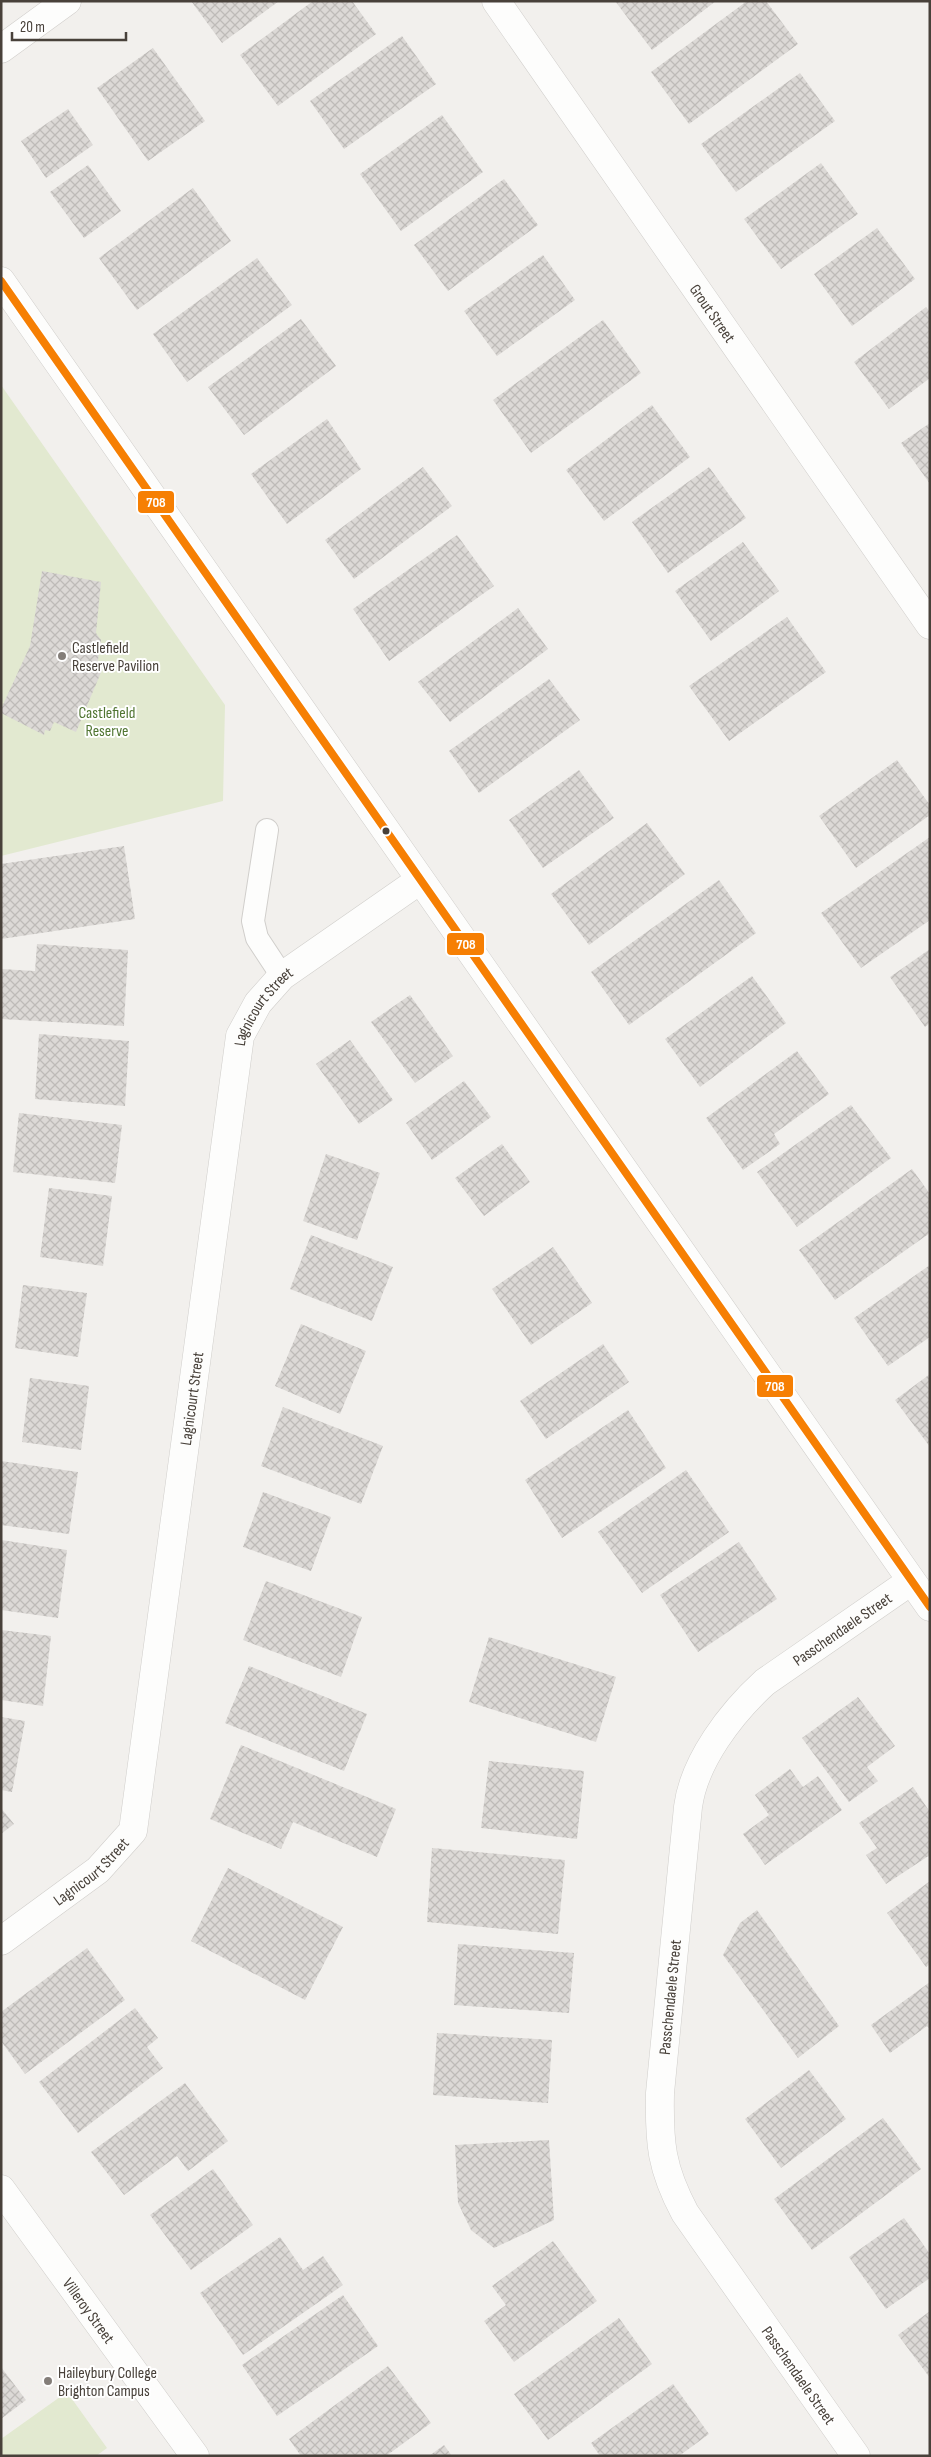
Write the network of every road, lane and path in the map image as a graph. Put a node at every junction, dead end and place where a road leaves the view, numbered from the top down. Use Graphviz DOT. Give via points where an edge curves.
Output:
graph roads {
  1 [pos="67,1"];
  2 [pos="496,1"];
  3 [pos="1,49"];
  4 [pos="1,280"];
  5 [pos="930,624"];
  6 [pos="267,830"];
  7 [pos="420,880"];
  8 [pos="282,976"];
  9 [pos="911,1581"];
  10 [pos="930,1607"];
  11 [pos="1,1941"];
  12 [pos="1,2189"];
  13 [pos="195,2456"];
  14 [pos="856,2456"];
  1 -- 3 [label="street"];
  2 -- 5 [label="street, Grout Street"];
  4 -- 7 [label="street"];
  6 -- 8 [label="lane" via="253,921 257,938"];
  7 -- 8 [label="street, Lagnicourt Street"];
  7 -- 9 [label="street"];
  8 -- 11 [label="street, Lagnicourt Street" via="244,1024 237,1050 133,1831 98,1870"];
  9 -- 10 [label="street"];
  9 -- 14 [label="street, Passchendaele Street" via="750,1695 698,1771 688,1808 660,2093 660,2147 668,2179 681,2206"];
  12 -- 13 [label="street, Villeroy Street"];
}
